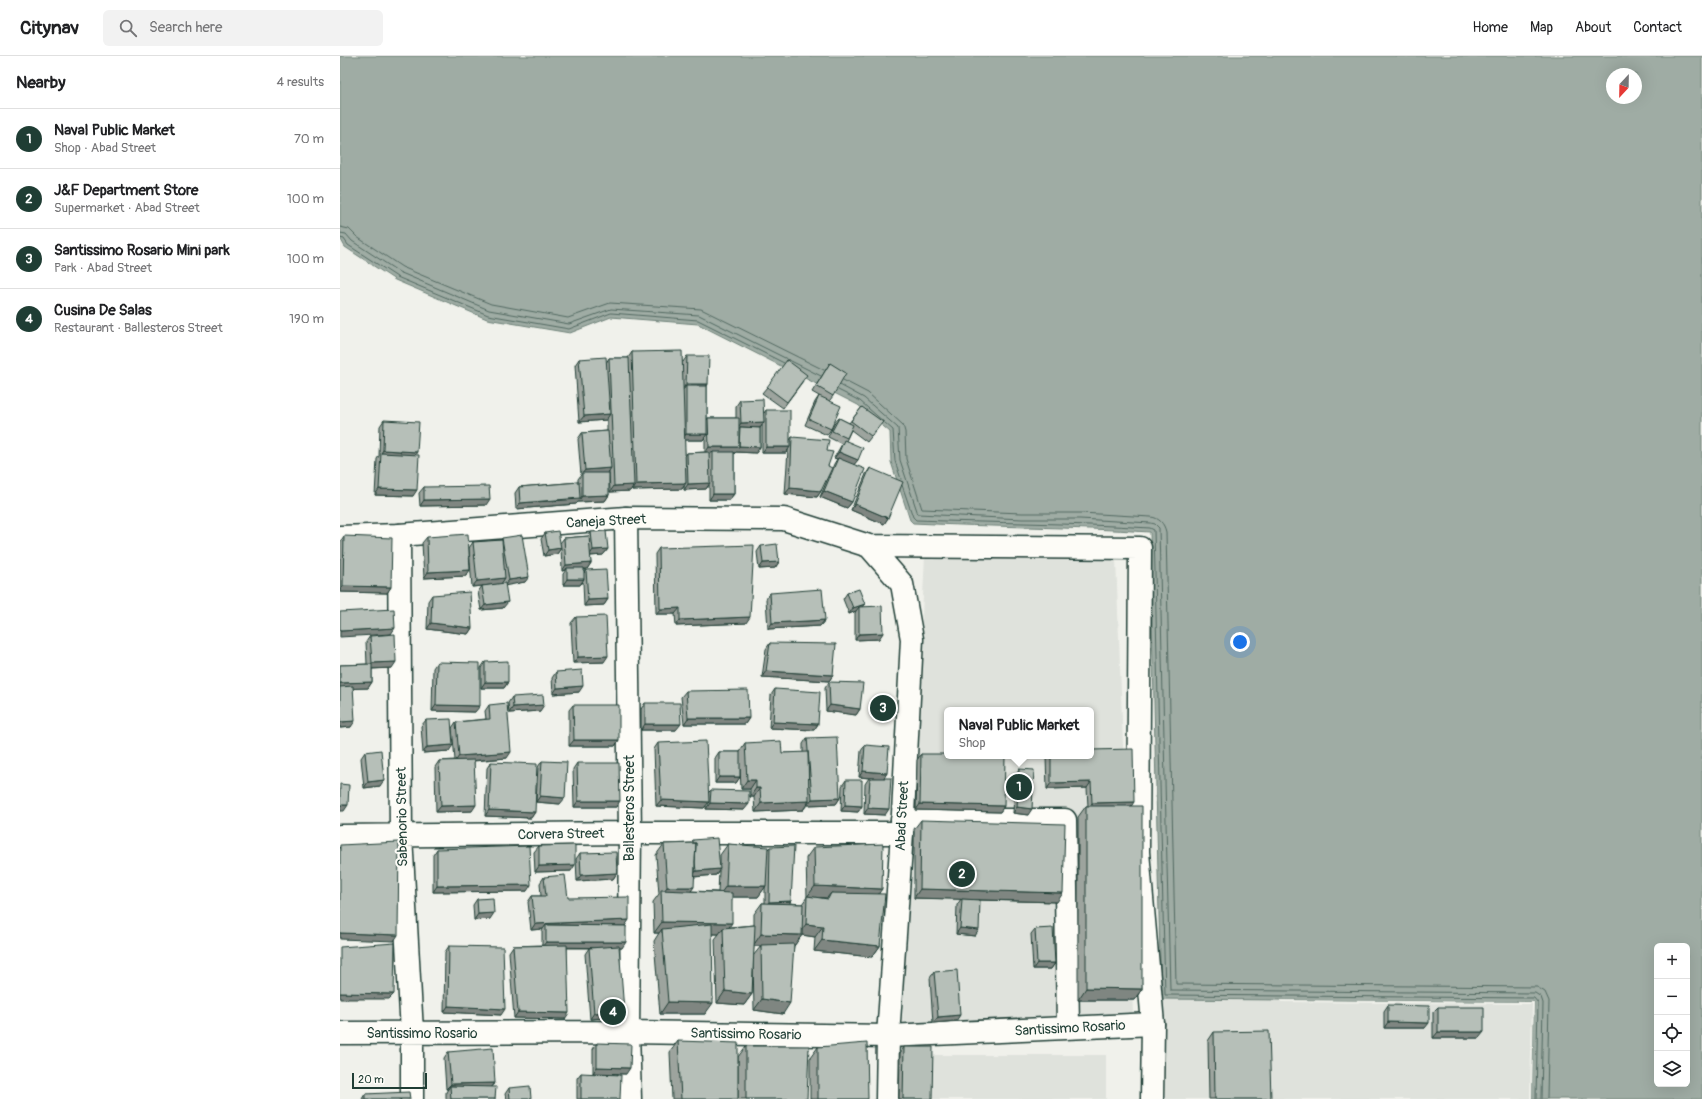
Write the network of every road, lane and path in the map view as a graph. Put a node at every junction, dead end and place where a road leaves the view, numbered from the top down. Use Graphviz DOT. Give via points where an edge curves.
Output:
graph roads {
  1 [pos="626,518"];
  2 [pos="399,535"];
  3 [pos="340,537"];
  4 [pos="869,546"];
  5 [pos="902,826"];
  6 [pos="630,833"];
  7 [pos="340,836"];
  8 [pos="401,836"];
  9 [pos="1153,1024"];
  10 [pos="1068,1028"];
  11 [pos="412,1032"];
  12 [pos="628,1032"];
  13 [pos="340,1033"];
  14 [pos="888,1036"];
  15 [pos="412,1099"];
  16 [pos="630,1099"];
  17 [pos="887,1099"];
  18 [pos="1152,1099"];
  1 -- 2 [label="street, Caneja Street"];
  1 -- 4 [label="street, Caneja Street" via="784,519"];
  1 -- 6 [label="street, Ballesteros Street"];
  2 -- 3 [label="street, Caneja Street"];
  2 -- 8 [label="street, Sabenorio Street"];
  4 -- 5 [label="street, Abad Street" via="902,584 912,639"];
  4 -- 9 [label="street" via="1140,548 1138,852"];
  5 -- 6 [label="street, Corvera Street"];
  5 -- 10 [label="street, Corvera Street" via="1065,820"];
  5 -- 14 [label="street, Abad Street"];
  6 -- 8 [label="street, Corvera Street"];
  6 -- 12 [label="street, Ballesteros Street"];
  7 -- 8 [label="street, Corvera Street"];
  8 -- 11 [label="street, Sabenorio Street"];
  9 -- 10 [label="street, Santissimo Rosario"];
  9 -- 18 [label="street"];
  10 -- 14 [label="street, Santissimo Rosario"];
  11 -- 12 [label="street, Santissimo Rosario"];
  11 -- 13 [label="street, Santissimo Rosario"];
  11 -- 15 [label="street, Sabenorio Street"];
  12 -- 14 [label="street, Santissimo Rosario"];
  12 -- 16 [label="street, Ballesteros Street"];
  14 -- 17 [label="street, Abad Street"];
}
